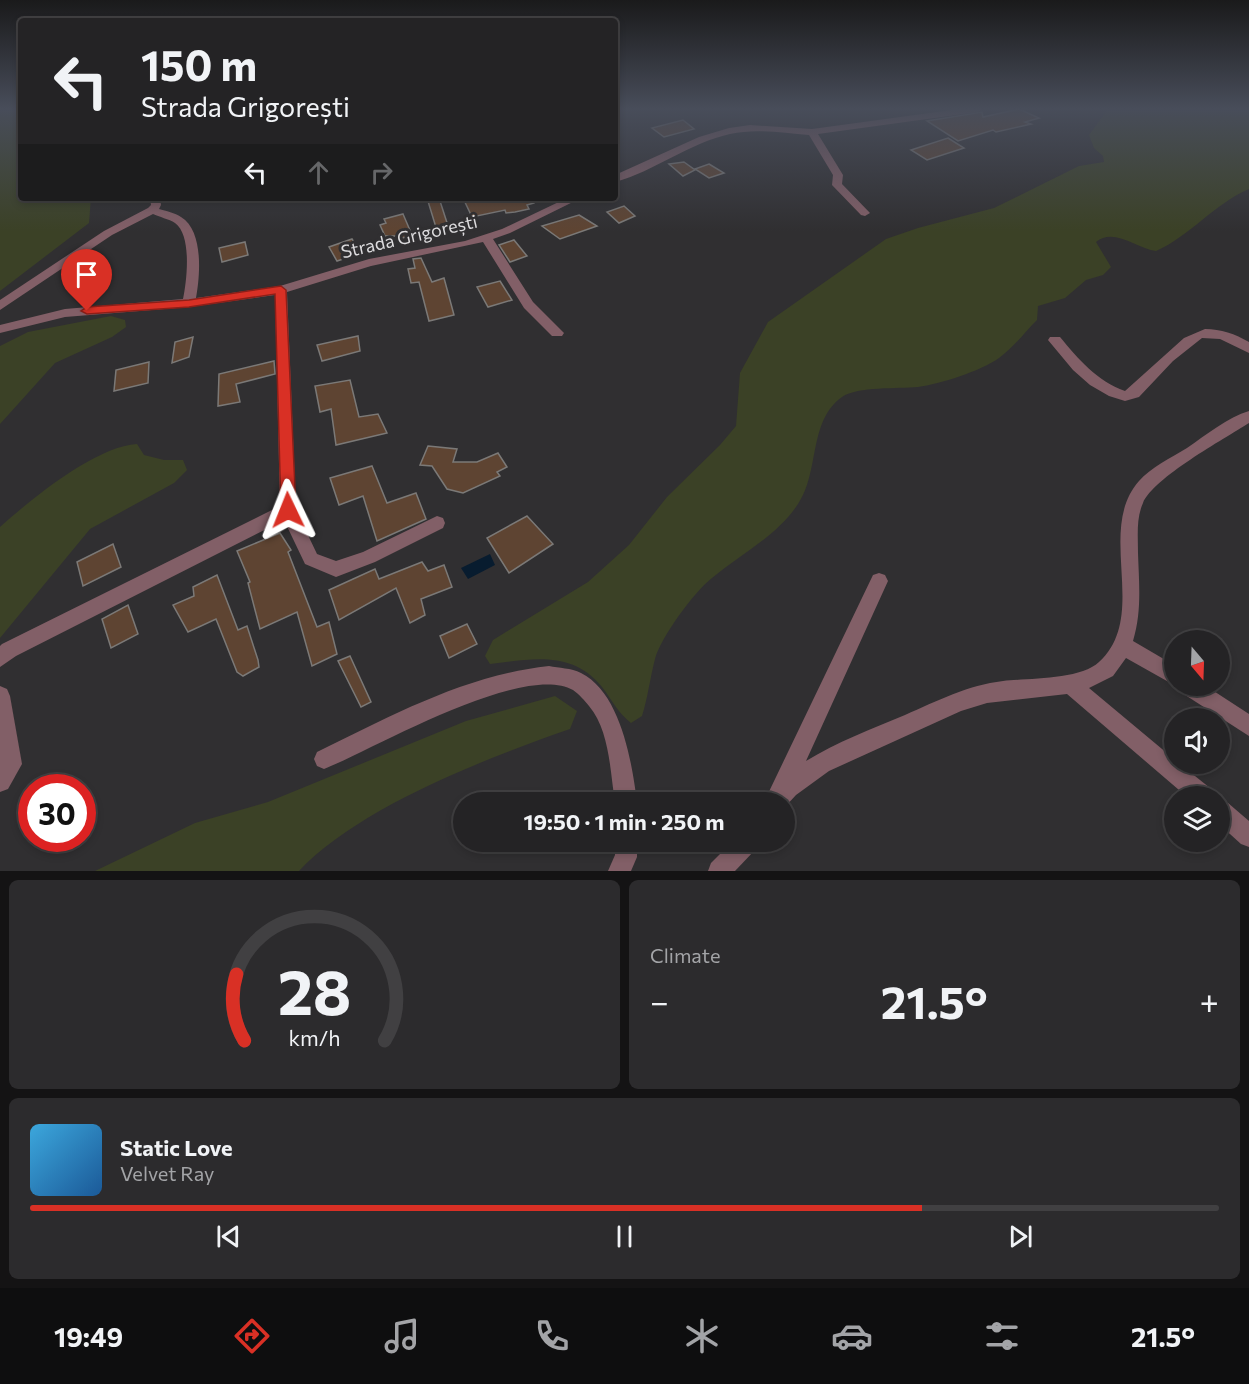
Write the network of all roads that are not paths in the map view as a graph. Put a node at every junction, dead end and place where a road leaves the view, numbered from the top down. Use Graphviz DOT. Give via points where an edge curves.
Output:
graph roads {
  1 [pos="679,150"];
  2 [pos="823,150"];
  3 [pos="618,178"];
  4 [pos="569,201"];
  5 [pos="154,204"];
  6 [pos="865,213"];
  7 [pos="486,238"];
  8 [pos="281,290"];
  9 [pos="189,303"];
  10 [pos="0,306"];
  11 [pos="0,329"];
  12 [pos="557,333"];
  13 [pos="1055,340"];
  14 [pos="1249,348"];
  15 [pos="1249,416"];
  16 [pos="288,510"];
  17 [pos="437,523"];
  18 [pos="879,581"];
  19 [pos="1123,645"];
  20 [pos="0,658"];
  21 [pos="1164,670"];
  22 [pos="1070,684"];
  23 [pos="0,696"];
  24 [pos="1204,696"];
  25 [pos="1249,726"];
  26 [pos="324,759"];
  27 [pos="0,781"];
  28 [pos="1190,786"];
  29 [pos="624,792"];
  30 [pos="781,792"];
  31 [pos="787,792"];
  32 [pos="1230,820"];
  33 [pos="1249,836"];
  34 [pos="626,852"];
  35 [pos="737,852"];
  36 [pos="619,871"];
  37 [pos="719,871"];
  1 -- 3 [label="street"];
  2 -- 6 [label="street" via="838,175 837,184"];
  4 -- 7 [label="street, Strada Grigorești"];
  5 -- 9 [label="street" via="189,231 194,276"];
  5 -- 10 [label="street"];
  7 -- 8 [label="street, Strada Grigorești" via="369,263"];
  7 -- 12 [label="street" via="528,305"];
  8 -- 9 [label="street, Strada Grigorești"];
  8 -- 16 [label="street"];
  9 -- 11 [label="street, Strada Grigorești" via="65,313"];
  13 -- 14 [label="street" via="1099,386 1125,396 1134,393 1195,335 1217,334"];
  15 -- 19 [label="street" via="1143,487 1131,525 1131,612"];
  16 -- 17 [label="street" via="311,560 336,569"];
  16 -- 20 [label="street" via="9,650"];
  18 -- 30 [label="street"];
  19 -- 21 [label="street"];
  19 -- 22 [label="street" via="1105,669"];
  22 -- 28 [label="street"];
  22 -- 31 [label="street" via="984,693 817,767"];
  23 -- 27 [label="street" via="12,764"];
  24 -- 25 [label="street"];
  26 -- 29 [label="street" via="460,695 547,675 575,680 597,700 615,739"];
  32 -- 33 [label="street"];
  34 -- 36 [label="street"];
  35 -- 37 [label="street"];
}
